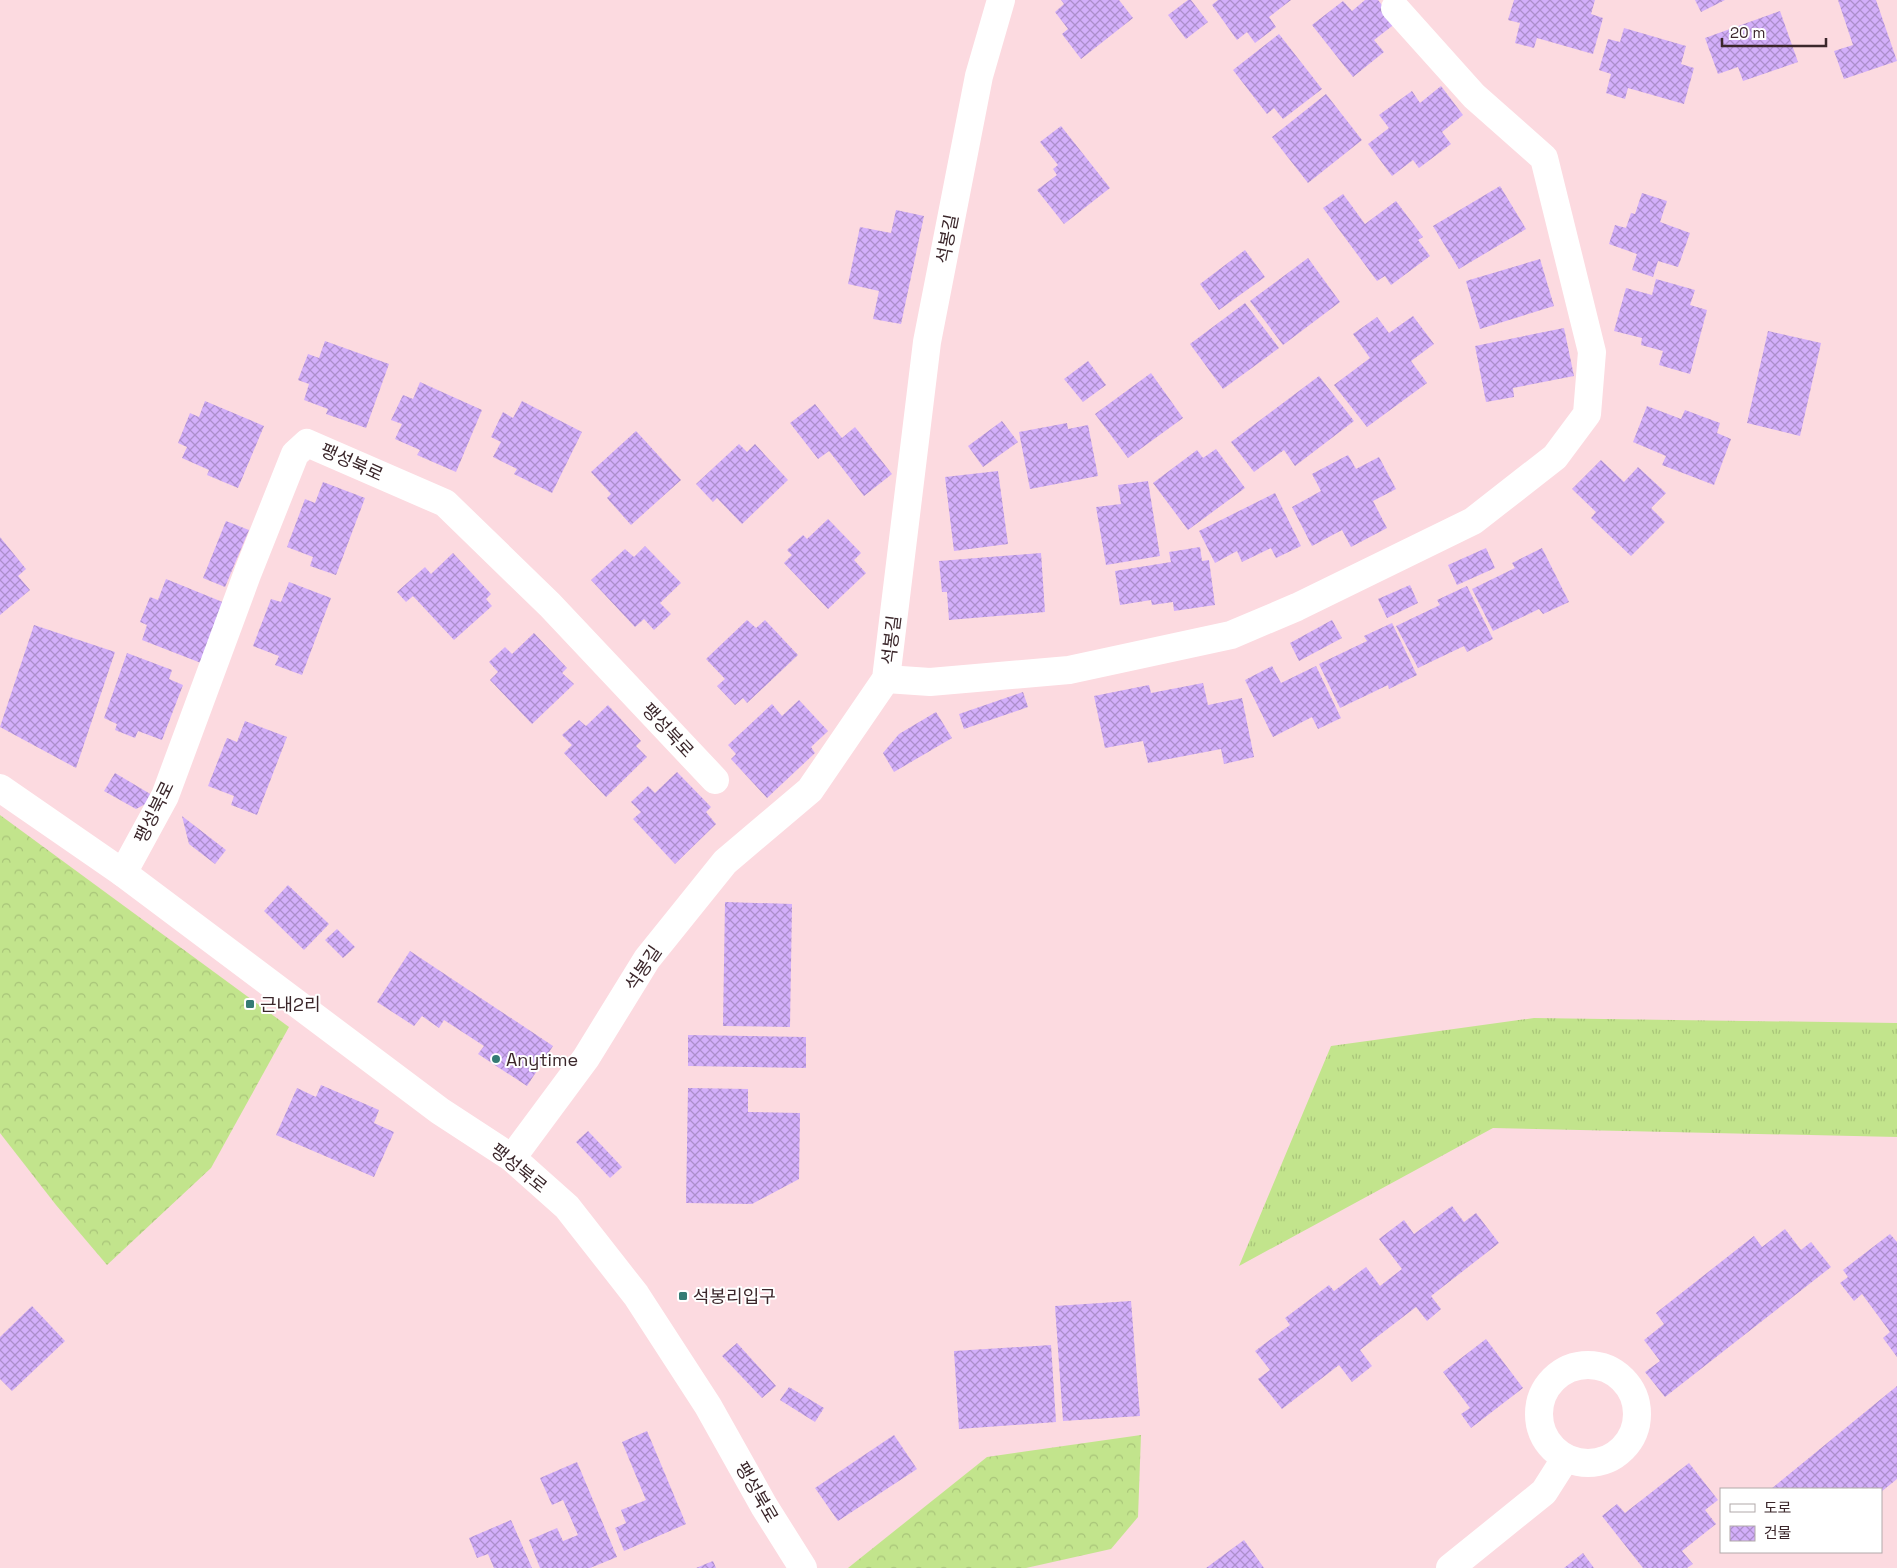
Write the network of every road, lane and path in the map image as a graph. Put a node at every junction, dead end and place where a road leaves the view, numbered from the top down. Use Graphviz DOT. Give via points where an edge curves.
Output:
graph roads {
  1 [pos="1001,0"];
  2 [pos="1395,8"];
  3 [pos="886,679"];
  4 [pos="715,780"];
  5 [pos="0,788"];
  6 [pos="123,873"];
  7 [pos="512,1158"];
  8 [pos="1565,1459"];
  9 [pos="803,1568"];
  10 [pos="1450,1568"];
  1 -- 3 [label="street, 석봉길" via="979,76 927,342"];
  2 -- 3 [label="street" via="1474,96 1544,158 1592,352 1587,414 1555,457 1473,521 1231,634 1069,670 930,682"];
  3 -- 7 [label="street, 석봉길" via="810,790 725,862 647,959 586,1058"];
  4 -- 6 [label="street, 팽성북로" via="550,605 445,503 307,443 295,454 165,796"];
  5 -- 6 [label="street, 팽성북로"];
  6 -- 7 [label="street, 팽성북로" via="440,1111"];
  7 -- 9 [label="street, 팽성북로" via="567,1207 636,1296 708,1406"];
  8 -- 10 [label="street" via="1544,1492"];
}
